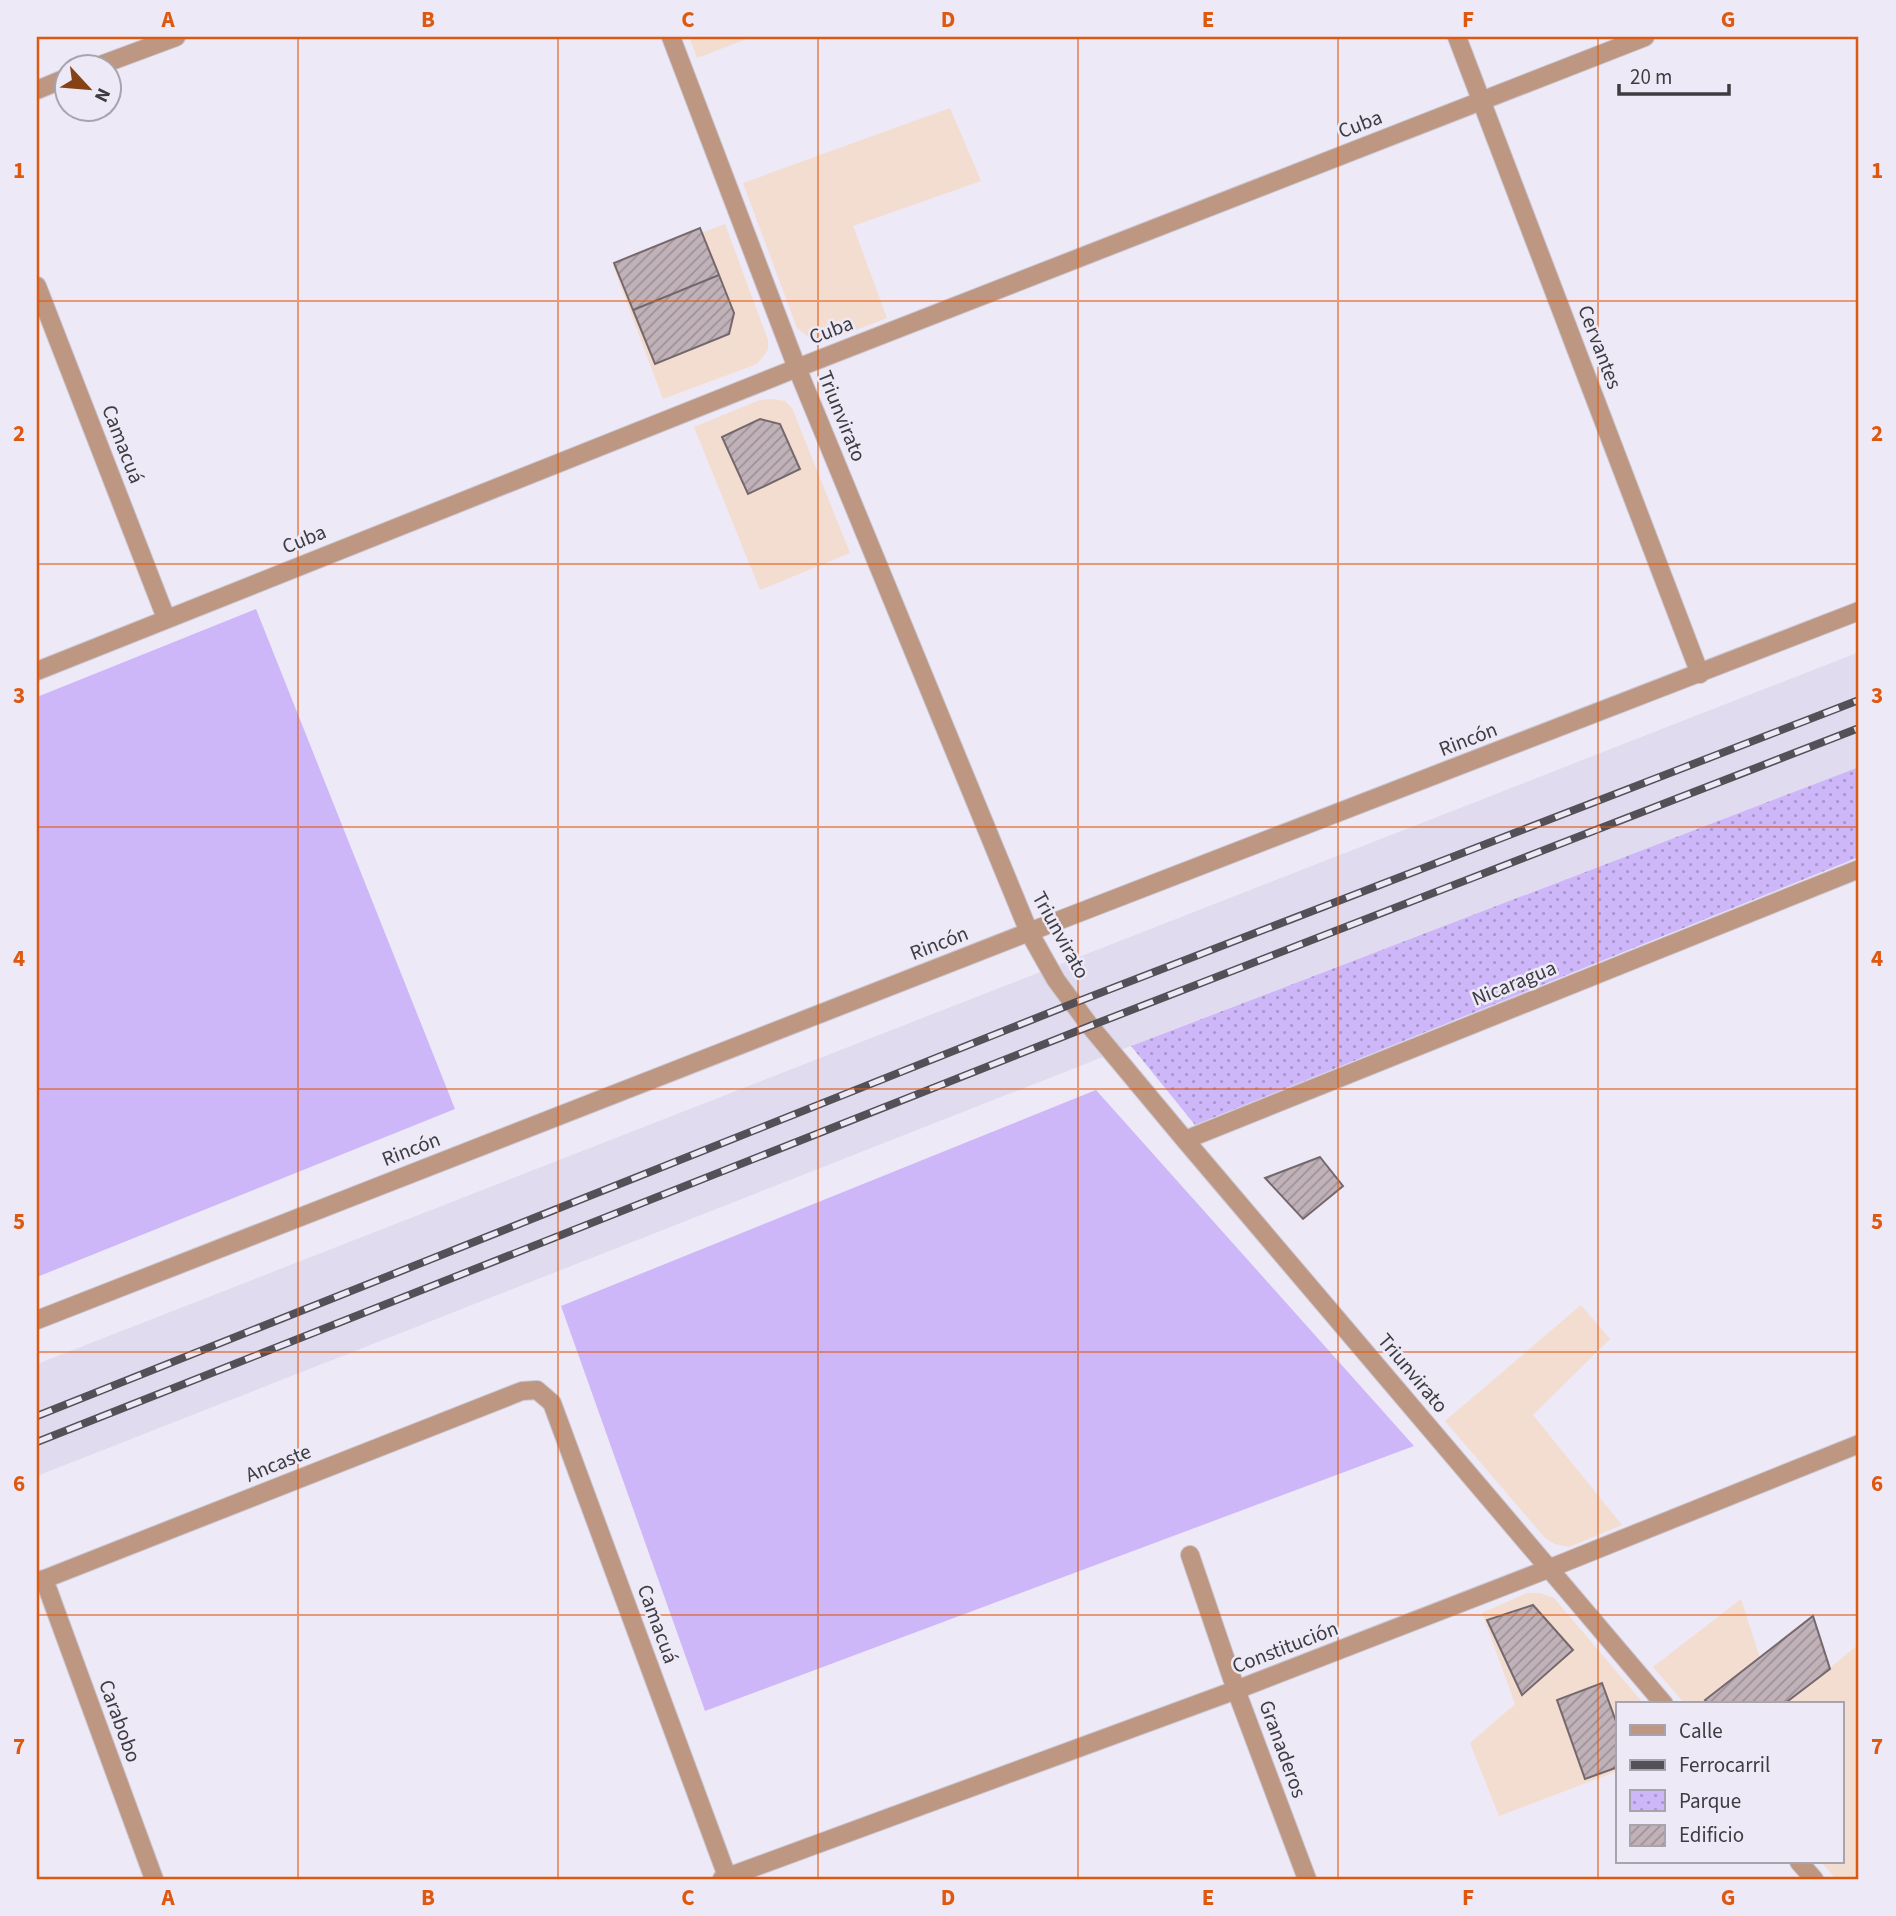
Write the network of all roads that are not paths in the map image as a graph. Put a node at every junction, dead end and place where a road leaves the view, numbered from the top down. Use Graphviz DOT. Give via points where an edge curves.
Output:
graph roads {
  1 [pos="176,37"];
  2 [pos="671,37"];
  3 [pos="1457,37"];
  4 [pos="1645,37"];
  5 [pos="122,57"];
  6 [pos="1482,101"];
  7 [pos="37,286"];
  8 [pos="797,368"];
  9 [pos="1859,611"];
  10 [pos="166,618"];
  11 [pos="37,671"];
  12 [pos="1700,674"];
  13 [pos="1859,869"];
  14 [pos="1029,932"];
  15 [pos="1185,1140"];
  16 [pos="37,1320"];
  17 [pos="537,1390"];
  18 [pos="1859,1444"];
  19 [pos="1189,1555"];
  20 [pos="1548,1569"];
  21 [pos="41,1581"];
  22 [pos="1236,1690"];
  23 [pos="1662,1702"];
  24 [pos="1801,1864"];
  25 [pos="154,1879"];
  26 [pos="726,1879"];
  27 [pos="1307,1879"];
  28 [pos="1814,1879"];
  1 -- 5 [label="street"];
  2 -- 8 [label="street, Triunvirato"];
  3 -- 6 [label="street, Cervantes"];
  4 -- 6 [label="street, Cuba"];
  6 -- 8 [label="street, Cuba"];
  6 -- 12 [label="street, Cervantes"];
  7 -- 10 [label="street, Camacuá"];
  8 -- 10 [label="street, Cuba"];
  8 -- 14 [label="street, Triunvirato"];
  9 -- 12 [label="street, Rincón"];
  10 -- 11 [label="street, Cuba"];
  12 -- 14 [label="street, Rincón"];
  13 -- 15 [label="street, Nicaragua"];
  14 -- 15 [label="street, Triunvirato" via="1073,1003"];
  14 -- 16 [label="street, Rincón"];
  15 -- 20 [label="street, Triunvirato"];
  17 -- 21 [label="street, Ancaste" via="522,1391"];
  17 -- 26 [label="street, Camacuá" via="552,1404"];
  18 -- 20 [label="street, Constitución"];
  19 -- 22 [label="street, Granaderos"];
  20 -- 22 [label="street, Constitución"];
  20 -- 23 [label="street, Triunvirato"];
  21 -- 25 [label="street, Carabobo"];
  22 -- 26 [label="street, Constitución"];
  22 -- 27 [label="street, Granaderos"];
  24 -- 28 [label="street"];
}
